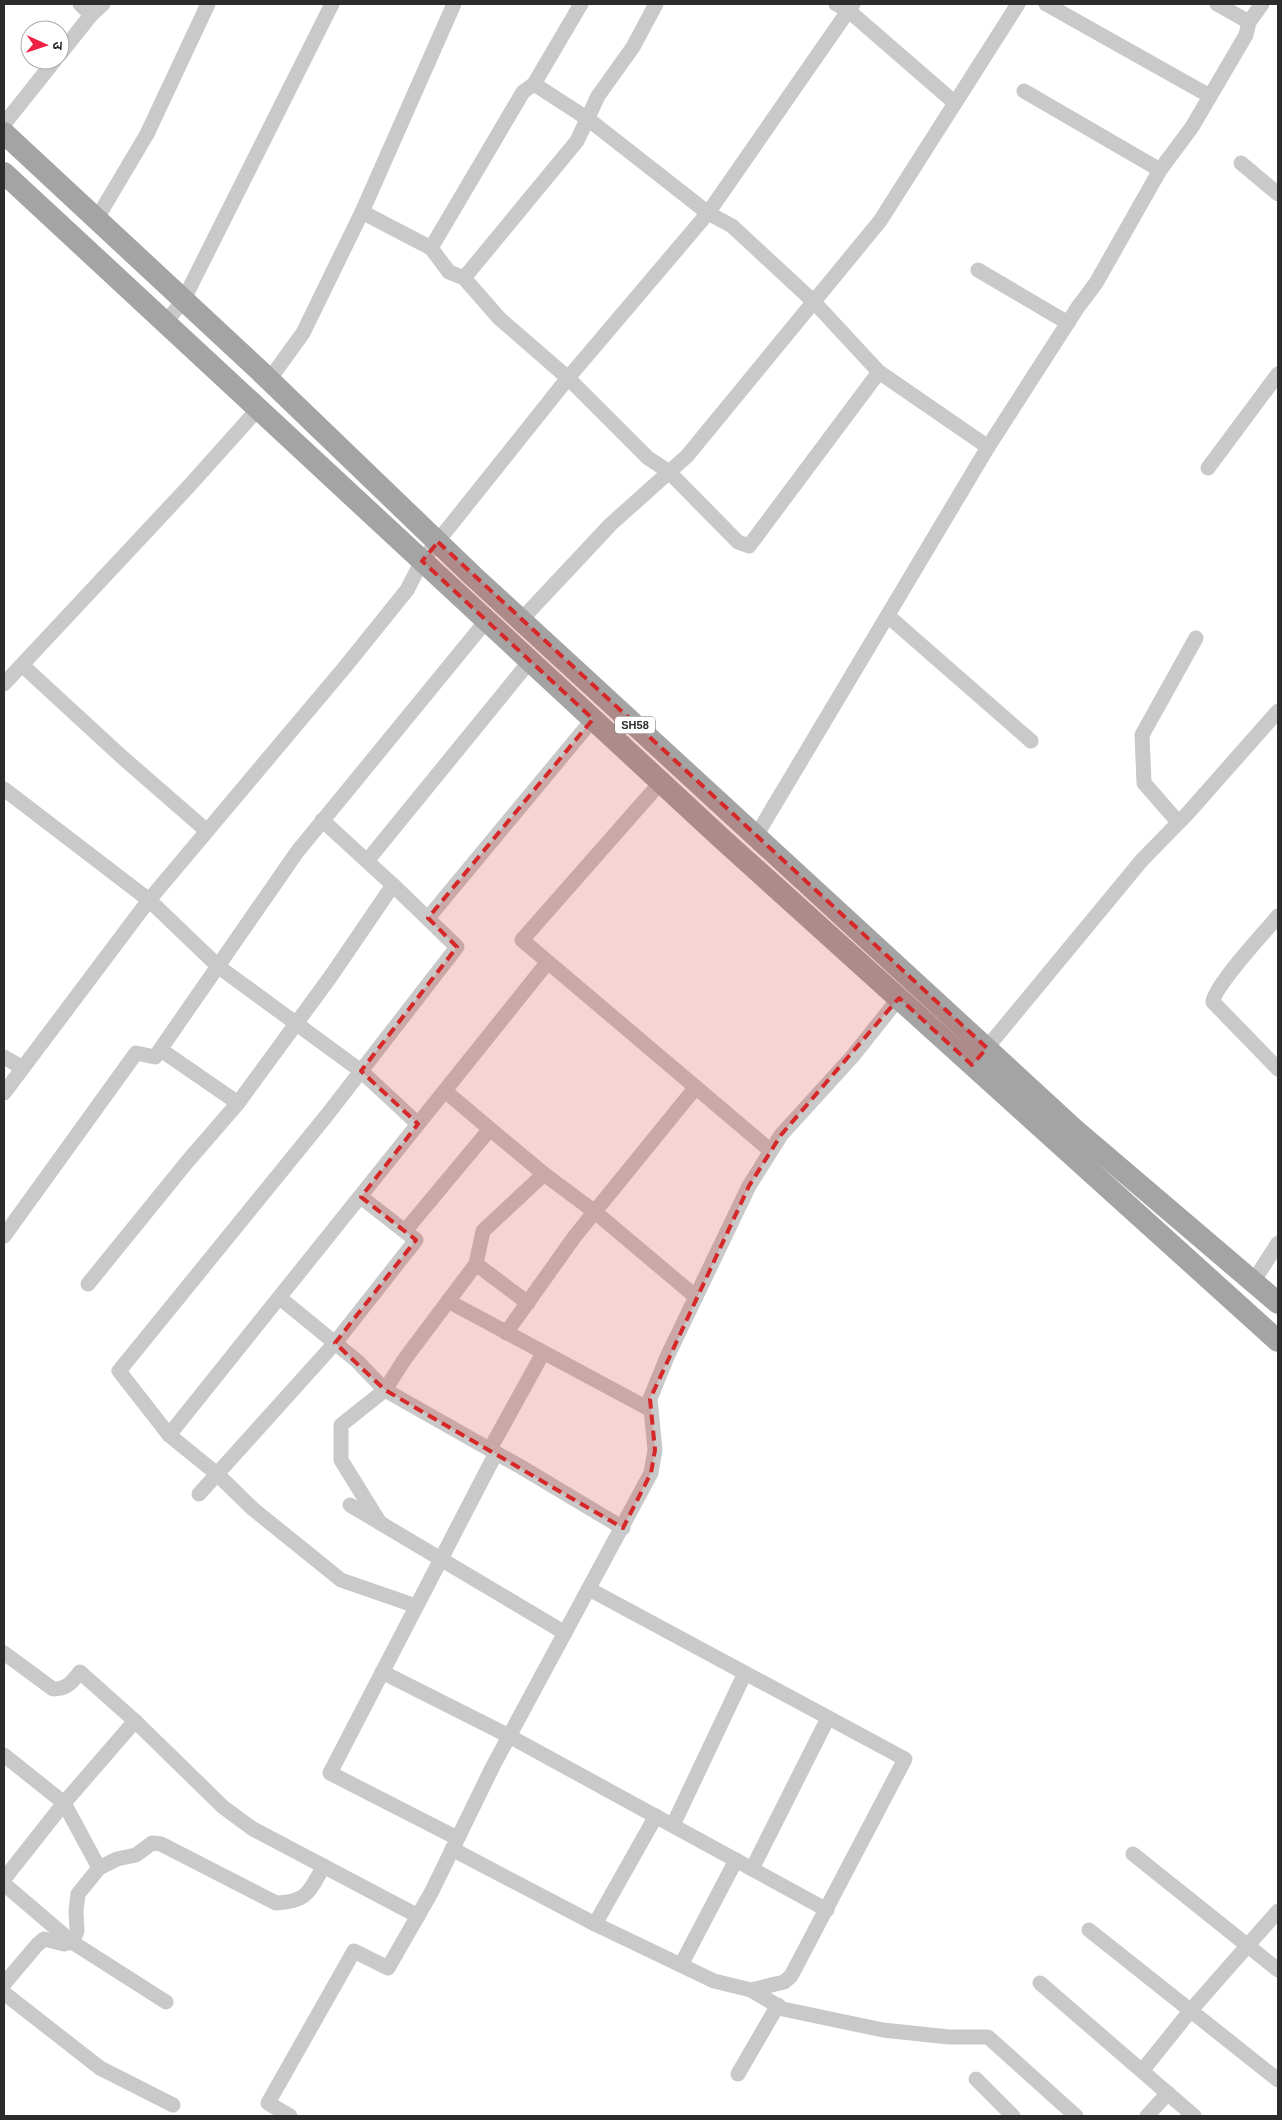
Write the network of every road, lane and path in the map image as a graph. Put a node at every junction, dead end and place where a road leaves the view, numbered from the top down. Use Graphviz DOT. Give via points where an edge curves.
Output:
graph roads {
  1 [pos="80,4"];
  2 [pos="103,4"];
  3 [pos="208,4"];
  4 [pos="332,4"];
  5 [pos="454,4"];
  6 [pos="581,4"];
  7 [pos="656,4"];
  8 [pos="1018,4"];
  9 [pos="1046,4"];
  10 [pos="1218,4"];
  11 [pos="1262,4"];
  12 [pos="846,6"];
  13 [pos="91,15"];
  14 [pos="1249,22"];
  15 [pos="70,41"];
  16 [pos="47,70"];
  17 [pos="534,84"];
  18 [pos="1024,91"];
  19 [pos="1208,95"];
  20 [pos="955,103"];
  21 [pos="588,119"];
  22 [pos="4,124"];
  23 [pos="4,133"];
  24 [pos="1241,162"];
  25 [pos="1160,170"];
  26 [pos="4,174"];
  27 [pos="1278,194"];
  28 [pos="362,212"];
  29 [pos="708,213"];
  30 [pos="96,220"];
  31 [pos="431,248"];
  32 [pos="978,270"];
  33 [pos="464,278"];
  34 [pos="183,301"];
  35 [pos="814,302"];
  36 [pos="165,323"];
  37 [pos="1068,323"];
  38 [pos="879,372"];
  39 [pos="1278,374"];
  40 [pos="568,378"];
  41 [pos="270,380"];
  42 [pos="258,409"];
  43 [pos="988,447"];
  44 [pos="1208,468"];
  45 [pos="668,471"];
  46 [pos="438,542"];
  47 [pos="422,561"];
  48 [pos="888,616"];
  49 [pos="521,620"];
  50 [pos="486,621"];
  51 [pos="1196,638"];
  52 [pos="530,661"];
  53 [pos="22,665"];
  54 [pos="4,684"];
  55 [pos="1278,711"];
  56 [pos="593,719"];
  57 [pos="1031,741"];
  58 [pos="661,782"];
  59 [pos="4,789"];
  60 [pos="322,820"];
  61 [pos="1178,822"];
  62 [pos="207,831"];
  63 [pos="756,836"];
  64 [pos="367,861"];
  65 [pos="393,885"];
  66 [pos="149,900"];
  67 [pos="1278,916"];
  68 [pos="428,918"];
  69 [pos="547,963"];
  70 [pos="218,967"];
  71 [pos="899,998"];
  72 [pos="296,1023"];
  73 [pos="987,1048"];
  74 [pos="161,1050"];
  75 [pos="4,1057"];
  76 [pos="972,1065"];
  77 [pos="23,1068"];
  78 [pos="1278,1069"];
  79 [pos="361,1071"];
  80 [pos="696,1087"];
  81 [pos="445,1091"];
  82 [pos="4,1094"];
  83 [pos="238,1103"];
  84 [pos="418,1124"];
  85 [pos="490,1128"];
  86 [pos="771,1151"];
  87 [pos="544,1174"];
  88 [pos="361,1197"];
  89 [pos="595,1212"];
  90 [pos="405,1231"];
  91 [pos="4,1236"];
  92 [pos="1278,1243"];
  93 [pos="476,1264"];
  94 [pos="1253,1282"];
  95 [pos="88,1284"];
  96 [pos="696,1297"];
  97 [pos="280,1298"];
  98 [pos="448,1301"];
  99 [pos="528,1303"];
  100 [pos="1278,1303"];
  101 [pos="506,1333"];
  102 [pos="1278,1340"];
  103 [pos="335,1343"];
  104 [pos="543,1353"];
  105 [pos="385,1390"];
  106 [pos="651,1410"];
  107 [pos="169,1434"];
  108 [pos="493,1451"];
  109 [pos="217,1474"];
  110 [pos="199,1494"];
  111 [pos="350,1505"];
  112 [pos="380,1523"];
  113 [pos="623,1528"];
  114 [pos="440,1559"];
  115 [pos="589,1589"];
  116 [pos="416,1606"];
  117 [pos="565,1632"];
  118 [pos="4,1653"];
  119 [pos="382,1672"];
  120 [pos="745,1673"];
  121 [pos="828,1718"];
  122 [pos="135,1721"];
  123 [pos="509,1736"];
  124 [pos="4,1755"];
  125 [pos="64,1803"];
  126 [pos="656,1816"];
  127 [pos="673,1825"];
  128 [pos="455,1843"];
  129 [pos="1133,1854"];
  130 [pos="736,1860"];
  131 [pos="324,1866"];
  132 [pos="99,1868"];
  133 [pos="752,1869"];
  134 [pos="4,1879"];
  135 [pos="4,1884"];
  136 [pos="827,1910"];
  137 [pos="1278,1911"];
  138 [pos="418,1916"];
  139 [pos="595,1924"];
  140 [pos="1089,1930"];
  141 [pos="72,1942"];
  142 [pos="1247,1945"];
  143 [pos="681,1965"];
  144 [pos="1278,1970"];
  145 [pos="1040,1983"];
  146 [pos="4,1984"];
  147 [pos="751,1990"];
  148 [pos="4,1993"];
  149 [pos="166,2002"];
  150 [pos="778,2006"];
  151 [pos="1190,2010"];
  152 [pos="1142,2071"];
  153 [pos="738,2074"];
  154 [pos="976,2079"];
  155 [pos="1278,2080"];
  156 [pos="1168,2093"];
  157 [pos="173,2105"];
  158 [pos="290,2116"];
  159 [pos="1013,2116"];
  160 [pos="1076,2116"];
  161 [pos="1148,2116"];
  162 [pos="1194,2116"];
  1 -- 13 [label="street"];
  2 -- 13 [label="street"];
  3 -- 30 [label="street" via="147,134"];
  4 -- 34 [label="street"];
  5 -- 28 [label="street"];
  6 -- 17 [label="street"];
  7 -- 21 [label="street" via="633,46 598,96"];
  8 -- 20 [label="street"];
  9 -- 19 [label="street"];
  10 -- 14 [label="street"];
  11 -- 14 [label="street"];
  12 -- 20 [label="street"];
  12 -- 29 [label="street"];
  13 -- 15 [label="street"];
  14 -- 19 [label="street" via="1246,35"];
  16 -- 22 [label="street"];
  17 -- 21 [label="street"];
  17 -- 31 [label="street" via="524,92"];
  18 -- 25 [label="street"];
  19 -- 25 [label="street" via="1192,127"];
  20 -- 35 [label="street" via="880,221"];
  21 -- 29 [label="street"];
  21 -- 33 [label="street" via="577,141"];
  23 -- 30 [label="main road, SH58"];
  24 -- 27 [label="street"];
  25 -- 37 [label="street" via="1096,283"];
  26 -- 36 [label="main road, SH58"];
  28 -- 31 [label="street"];
  28 -- 41 [label="street" via="303,333"];
  29 -- 35 [label="street" via="732,226"];
  29 -- 40 [label="street"];
  30 -- 34 [label="main road, SH58"];
  31 -- 33 [label="street" via="449,272"];
  32 -- 37 [label="street"];
  33 -- 40 [label="street" via="499,318"];
  34 -- 36 [label="street"];
  34 -- 41 [label="main road, SH58"];
  35 -- 38 [label="street"];
  35 -- 45 [label="street" via="687,456"];
  36 -- 42 [label="main road, SH58"];
  37 -- 43 [label="street"];
  38 -- 43 [label="street"];
  38 -- 45 [label="street" via="749,546 738,542"];
  39 -- 44 [label="street"];
  40 -- 45 [label="street" via="648,458"];
  40 -- 46 [label="street"];
  41 -- 46 [label="main road, SH58"];
  42 -- 47 [label="main road, SH58"];
  42 -- 53 [label="street"];
  43 -- 48 [label="street"];
  45 -- 49 [label="street" via="611,524"];
  46 -- 47 [label="street"];
  46 -- 49 [label="main road, SH58"];
  47 -- 50 [label="main road, SH58"];
  47 -- 62 [label="street" via="407,590"];
  48 -- 57 [label="street"];
  48 -- 63 [label="street"];
  49 -- 63 [label="main road, SH58"];
  50 -- 52 [label="main road, SH58"];
  50 -- 60 [label="street"];
  51 -- 61 [label="street" via="1142,735 1144,783"];
  52 -- 56 [label="main road, SH58"];
  52 -- 64 [label="street"];
  53 -- 54 [label="street"];
  53 -- 62 [label="street"];
  55 -- 61 [label="street"];
  56 -- 58 [label="main road, SH58"];
  56 -- 68 [label="street"];
  58 -- 69 [label="street" via="522,940"];
  58 -- 71 [label="main road, SH58"];
  59 -- 66 [label="street"];
  60 -- 64 [label="street"];
  60 -- 70 [label="street"];
  61 -- 73 [label="street" via="1142,860"];
  62 -- 66 [label="street"];
  63 -- 73 [label="main road, SH58"];
  64 -- 65 [label="street"];
  65 -- 68 [label="street"];
  65 -- 72 [label="street"];
  66 -- 70 [label="street"];
  66 -- 77 [label="street"];
  67 -- 78 [label="street" via="1224,982 1213,1002"];
  68 -- 79 [label="street" via="457,947"];
  69 -- 80 [label="street"];
  69 -- 81 [label="street"];
  70 -- 72 [label="street"];
  70 -- 74 [label="street"];
  71 -- 76 [label="main road, SH58"];
  71 -- 86 [label="street" via="852,1057 781,1135"];
  72 -- 79 [label="street"];
  72 -- 83 [label="street"];
  73 -- 76 [label="street"];
  73 -- 94 [label="main road, SH58" via="1074,1129"];
  74 -- 83 [label="street"];
  74 -- 91 [label="street" via="156,1058 136,1053"];
  75 -- 77 [label="street"];
  76 -- 102 [label="main road, SH58"];
  77 -- 82 [label="street"];
  79 -- 84 [label="street"];
  79 -- 107 [label="street" via="119,1371"];
  80 -- 86 [label="street"];
  80 -- 89 [label="street"];
  81 -- 84 [label="street"];
  81 -- 85 [label="street"];
  83 -- 95 [label="street"];
  84 -- 88 [label="street"];
  85 -- 87 [label="street"];
  85 -- 90 [label="street"];
  86 -- 96 [label="street" via="749,1186"];
  87 -- 89 [label="street"];
  87 -- 93 [label="street" via="483,1231"];
  88 -- 90 [label="street"];
  88 -- 97 [label="street"];
  89 -- 96 [label="street"];
  89 -- 99 [label="street"];
  90 -- 103 [label="street" via="416,1240"];
  92 -- 94 [label="street"];
  93 -- 98 [label="street"];
  93 -- 99 [label="street"];
  94 -- 100 [label="main road, SH58"];
  96 -- 106 [label="street" via="650,1398"];
  97 -- 103 [label="street"];
  97 -- 107 [label="street"];
  98 -- 101 [label="street"];
  98 -- 105 [label="street"];
  99 -- 101 [label="street"];
  101 -- 104 [label="street"];
  103 -- 105 [label="street"];
  103 -- 109 [label="street"];
  104 -- 106 [label="street"];
  104 -- 108 [label="street"];
  105 -- 108 [label="street"];
  105 -- 112 [label="street" via="341,1425 341,1460"];
  106 -- 113 [label="street" via="655,1450 651,1473"];
  107 -- 109 [label="street"];
  108 -- 113 [label="street"];
  108 -- 114 [label="street"];
  109 -- 110 [label="street"];
  109 -- 116 [label="street" via="341,1580"];
  111 -- 112 [label="street"];
  112 -- 114 [label="street"];
  113 -- 115 [label="street"];
  114 -- 116 [label="street"];
  114 -- 117 [label="street"];
  115 -- 117 [label="street"];
  115 -- 120 [label="street"];
  116 -- 119 [label="street"];
  117 -- 123 [label="street"];
  118 -- 122 [label="street" via="53,1689 69,1686 80,1672"];
  119 -- 123 [label="street"];
  119 -- 128 [label="street" via="330,1773"];
  120 -- 121 [label="street"];
  120 -- 127 [label="street"];
  121 -- 133 [label="street"];
  121 -- 136 [label="street" via="905,1760"];
  122 -- 125 [label="street"];
  122 -- 131 [label="street" via="224,1807 253,1829"];
  123 -- 126 [label="street"];
  123 -- 128 [label="street"];
  124 -- 125 [label="street"];
  125 -- 132 [label="street"];
  125 -- 134 [label="street"];
  126 -- 127 [label="street"];
  126 -- 139 [label="street"];
  127 -- 130 [label="street"];
  128 -- 138 [label="street"];
  128 -- 139 [label="street"];
  129 -- 142 [label="street"];
  130 -- 133 [label="street"];
  130 -- 143 [label="street"];
  131 -- 132 [label="street" via="308,1892 299,1900 284,1903 267,1899 160,1844 152,1843 136,1855 117,1859"];
  131 -- 138 [label="street"];
  132 -- 141 [label="street" via="78,1894 77,1930"];
  133 -- 136 [label="street"];
  135 -- 141 [label="street"];
  136 -- 147 [label="street" via="791,1976 784,1982"];
  137 -- 142 [label="street"];
  138 -- 158 [label="street" via="388,1968 354,1951 268,2103"];
  139 -- 143 [label="street"];
  140 -- 151 [label="street"];
  141 -- 146 [label="street" via="64,1944 44,1939"];
  141 -- 149 [label="street"];
  142 -- 144 [label="street"];
  142 -- 151 [label="street"];
  143 -- 147 [label="street" via="714,1981"];
  145 -- 152 [label="street"];
  147 -- 150 [label="street"];
  148 -- 157 [label="street" via="100,2068"];
  150 -- 153 [label="street"];
  150 -- 160 [label="street" via="884,2030 949,2037 988,2037"];
  151 -- 152 [label="street"];
  151 -- 155 [label="street"];
  152 -- 156 [label="street"];
  154 -- 159 [label="street"];
  156 -- 161 [label="street"];
  156 -- 162 [label="street"];
}
